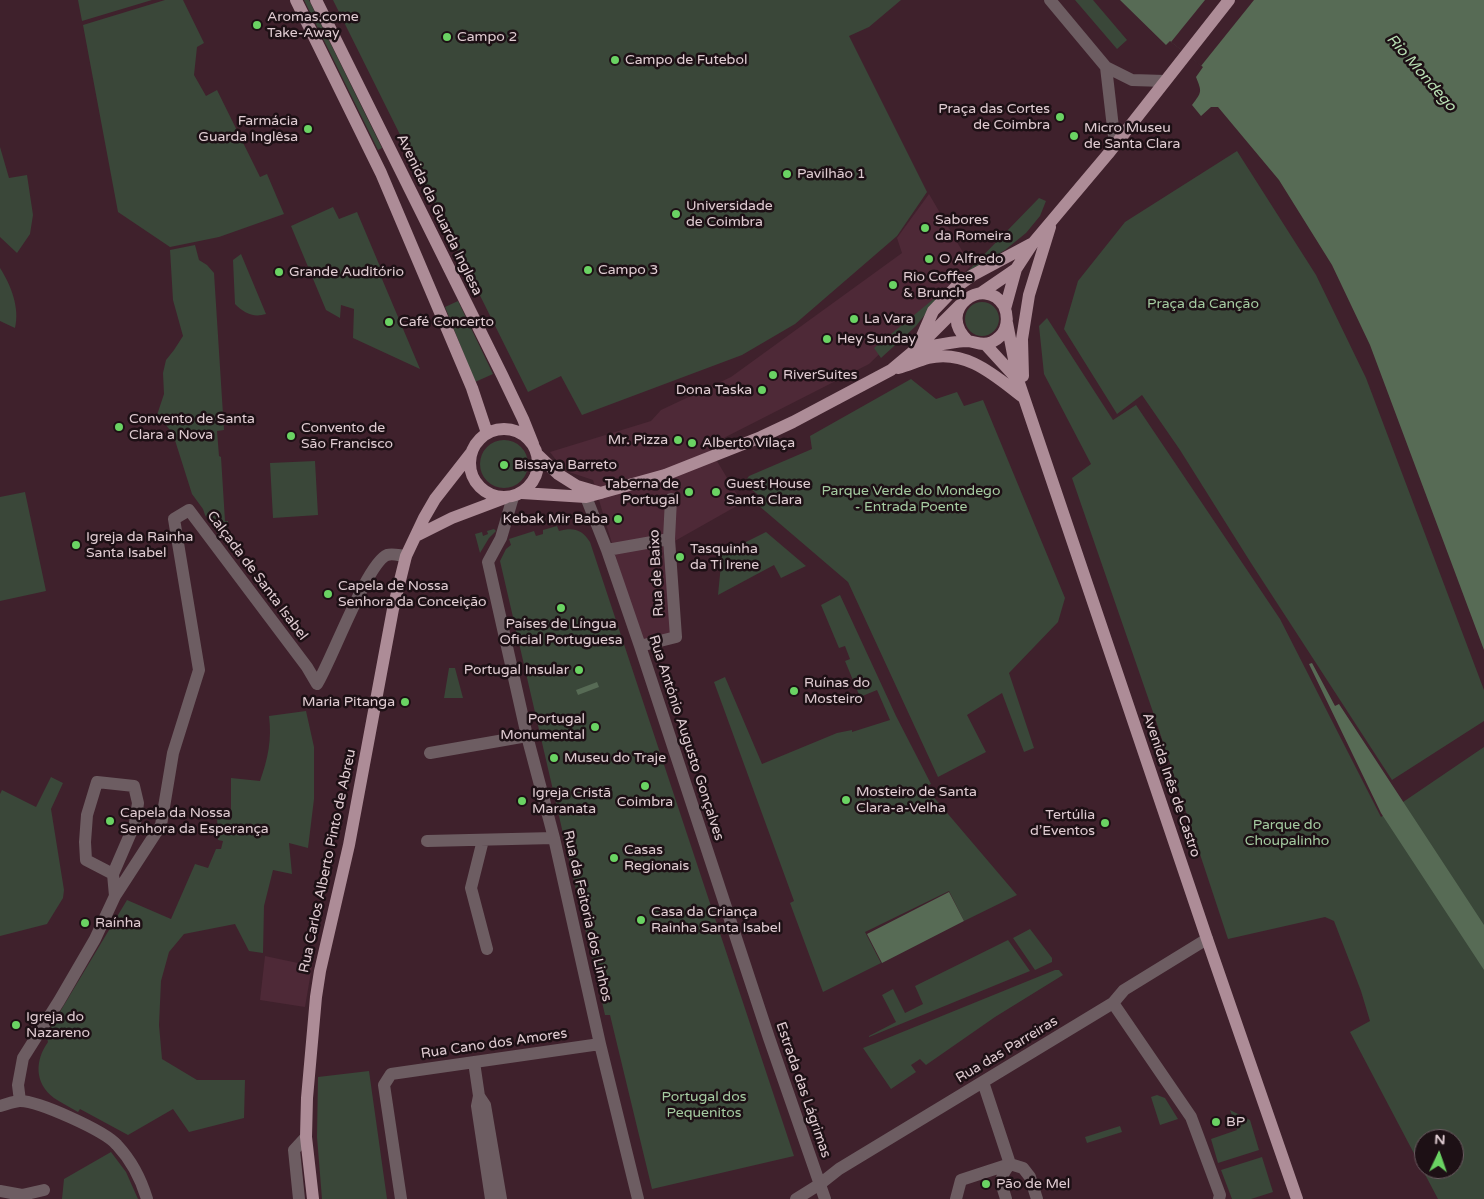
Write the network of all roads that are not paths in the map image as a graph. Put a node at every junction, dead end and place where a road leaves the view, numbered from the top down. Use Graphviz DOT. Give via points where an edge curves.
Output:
graph roads {
  1 [pos="296,0"];
  2 [pos="316,0"];
  3 [pos="1050,0"];
  4 [pos="1229,0"];
  5 [pos="1106,67"];
  6 [pos="1165,82"];
  7 [pos="1115,145"];
  8 [pos="1052,221"];
  9 [pos="1033,242"];
  10 [pos="1016,269"];
  11 [pos="981,293"];
  12 [pos="960,305"];
  13 [pos="1005,309"];
  14 [pos="1007,323"];
  15 [pos="968,341"];
  16 [pos="985,344"];
  17 [pos="916,349"];
  18 [pos="891,370"];
  19 [pos="1018,380"];
  20 [pos="1024,398"];
  21 [pos="486,434"];
  22 [pos="535,450"];
  23 [pos="471,453"];
  24 [pos="601,493"];
  25 [pos="513,496"];
  26 [pos="586,497"];
  27 [pos="671,499"];
  28 [pos="418,535"];
  29 [pos="668,539"];
  30 [pos="607,550"];
  31 [pos="406,556"];
  32 [pos="640,646"];
  33 [pos="527,736"];
  34 [pos="430,754"];
  35 [pos="554,838"];
  36 [pos="427,840"];
  37 [pos="483,840"];
  38 [pos="113,874"];
  39 [pos="115,896"];
  40 [pos="1207,939"];
  41 [pos="487,949"];
  42 [pos="753,990"];
  43 [pos="1113,1003"];
  44 [pos="600,1044"];
  45 [pos="474,1062"];
  46 [pos="983,1082"];
  47 [pos="479,1096"];
  48 [pos="20,1101"];
  49 [pos="0,1106"];
  50 [pos="306,1138"];
  51 [pos="1010,1164"];
  52 [pos="820,1184"];
  53 [pos="44,1190"];
  54 [pos="0,1192"];
  55 [pos="147,1199"];
  56 [pos="299,1199"];
  57 [pos="313,1199"];
  58 [pos="402,1199"];
  59 [pos="491,1199"];
  60 [pos="502,1199"];
  61 [pos="638,1199"];
  62 [pos="796,1199"];
  63 [pos="825,1199"];
  64 [pos="956,1199"];
  65 [pos="1006,1199"];
  66 [pos="1037,1199"];
  67 [pos="1219,1199"];
  68 [pos="1297,1199"];
  1 -- 21 [label="main road" via="381,173 472,388"];
  2 -- 22 [label="main road, Avenida da Guarda Inglesa" via="502,375"];
  3 -- 5 [label="street"];
  4 -- 6 [label="main road"];
  5 -- 6 [label="street" via="1132,80"];
  5 -- 7 [label="street"];
  6 -- 7 [label="main road"];
  7 -- 8 [label="main road"];
  8 -- 9 [label="main road"];
  8 -- 20 [label="main road" via="1029,295 1022,339"];
  9 -- 10 [label="main road"];
  9 -- 17 [label="main road" via="956,287 933,311"];
  10 -- 11 [label="main road"];
  10 -- 13 [label="main road"];
  11 -- 12 [label="main road"];
  11 -- 13 [label="main road" via="995,297"];
  12 -- 15 [label="main road" via="956,314 957,324"];
  12 -- 17 [label="main road"];
  13 -- 14 [label="main road"];
  14 -- 16 [label="main road" via="1000,337"];
  14 -- 19 [label="main road, Avenida Inês de Castro"];
  15 -- 16 [label="main road"];
  15 -- 17 [label="main road"];
  16 -- 19 [label="main road, Avenida Inês de Castro"];
  17 -- 18 [label="main road"];
  18 -- 20 [label="main road" via="929,358 951,356 972,362"];
  18 -- 24 [label="main road" via="761,437 665,475"];
  19 -- 20 [label="main road, Avenida Inês de Castro"];
  20 -- 40 [label="main road, Avenida Inês de Castro"];
  21 -- 22 [label="main road" via="496,430 517,431"];
  21 -- 23 [label="main road" via="474,445"];
  22 -- 24 [label="main road" via="558,474 577,486"];
  22 -- 25 [label="main road" via="539,466 536,477 530,486"];
  23 -- 25 [label="main road" via="469,463 476,484 489,494"];
  23 -- 28 [label="main road, Rua Carlos Alberto Pinto de Abreu" via="435,500"];
  24 -- 26 [label="main road"];
  25 -- 26 [label="main road"];
  25 -- 28 [label="main road" via="452,518"];
  25 -- 33 [label="street, Rua da Feitoria dos Linhos" via="501,538 488,562"];
  26 -- 30 [label="street, Rua António Augusto Gonçalves"];
  27 -- 29 [label="street, Rua de Baixo"];
  28 -- 31 [label="main road, Rua Carlos Alberto Pinto de Abreu"];
  29 -- 30 [label="street"];
  29 -- 32 [label="street, Rua de Baixo" via="676,637"];
  30 -- 32 [label="street, Rua António Augusto Gonçalves"];
  31 -- 39 [label="street, Calçada de Santa Isabel" via="389,555 376,566 317,684 308,667 189,510 174,519 199,670 173,753 160,826"];
  31 -- 50 [label="main road, Rua Carlos Alberto Pinto de Abreu" via="392,609 349,845 318,985 308,1071"];
  32 -- 42 [label="street, Rua António Augusto Gonçalves"];
  33 -- 34 [label="street"];
  33 -- 35 [label="street, Rua da Feitoria dos Linhos"];
  35 -- 37 [label="street"];
  35 -- 44 [label="street, Rua da Feitoria dos Linhos"];
  36 -- 37 [label="street"];
  37 -- 41 [label="street" via="471,888"];
  38 -- 38 [label="street" via="135,824 138,803 134,786 97,782 86,815 86,860"];
  38 -- 39 [label="street"];
  39 -- 48 [label="street, Calçada de Santa Isabel" via="90,947 23,1058 18,1085"];
  40 -- 43 [label="street, Rua das Parreiras" via="1124,990"];
  40 -- 68 [label="main road, Avenida Inês de Castro"];
  42 -- 52 [label="street, Estrada das Lágrimas"];
  43 -- 46 [label="street, Rua das Parreiras"];
  43 -- 67 [label="street" via="1191,1117"];
  44 -- 45 [label="street, Rua Cano dos Amores"];
  44 -- 61 [label="street, Rua da Feitoria dos Linhos"];
  45 -- 47 [label="street"];
  45 -- 58 [label="street, Rua Cano dos Amores" via="391,1074 384,1085"];
  46 -- 51 [label="street"];
  46 -- 52 [label="street, Rua das Parreiras" via="839,1168"];
  47 -- 59 [label="street" via="477,1106"];
  47 -- 60 [label="street" via="485,1105"];
  48 -- 49 [label="street"];
  48 -- 55 [label="street" via="67,1116 116,1144 134,1166"];
  50 -- 56 [label="street" via="294,1150"];
  50 -- 57 [label="main road, Rua Carlos Alberto Pinto de Abreu"];
  51 -- 64 [label="street" via="962,1180"];
  51 -- 65 [label="street" via="1001,1181"];
  51 -- 66 [label="street" via="1023,1168 1030,1176"];
  52 -- 62 [label="street, Rua das Parreiras"];
  52 -- 63 [label="street, Estrada das Lágrimas"];
  53 -- 54 [label="street" via="22,1195"];
}
